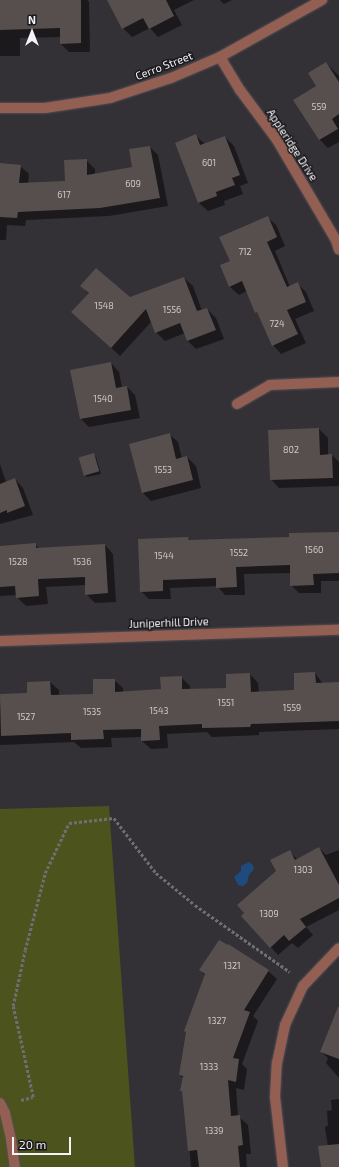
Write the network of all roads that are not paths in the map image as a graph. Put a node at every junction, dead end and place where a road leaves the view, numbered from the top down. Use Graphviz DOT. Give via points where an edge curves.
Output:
graph roads {
  1 [pos="322,0"];
  2 [pos="220,57"];
  3 [pos="0,108"];
  4 [pos="339,250"];
  5 [pos="339,382"];
  6 [pos="237,404"];
  7 [pos="339,630"];
  8 [pos="0,641"];
  9 [pos="339,948"];
  10 [pos="0,1103"];
  11 [pos="15,1167"];
  12 [pos="283,1167"];
  1 -- 2 [label="street, Cerro Street"];
  2 -- 3 [label="street, Cerro Street" via="171,78 110,98 45,108"];
  2 -- 4 [label="street, Appleridge Drive" via="240,90 278,140 336,240"];
  5 -- 6 [label="street" via="270,385"];
  7 -- 8 [label="street, Juniperhill Drive"];
  9 -- 12 [label="street" via="303,986 285,1025 277,1063 275,1097"];
  10 -- 11 [label="street" via="5,1113"];
}
